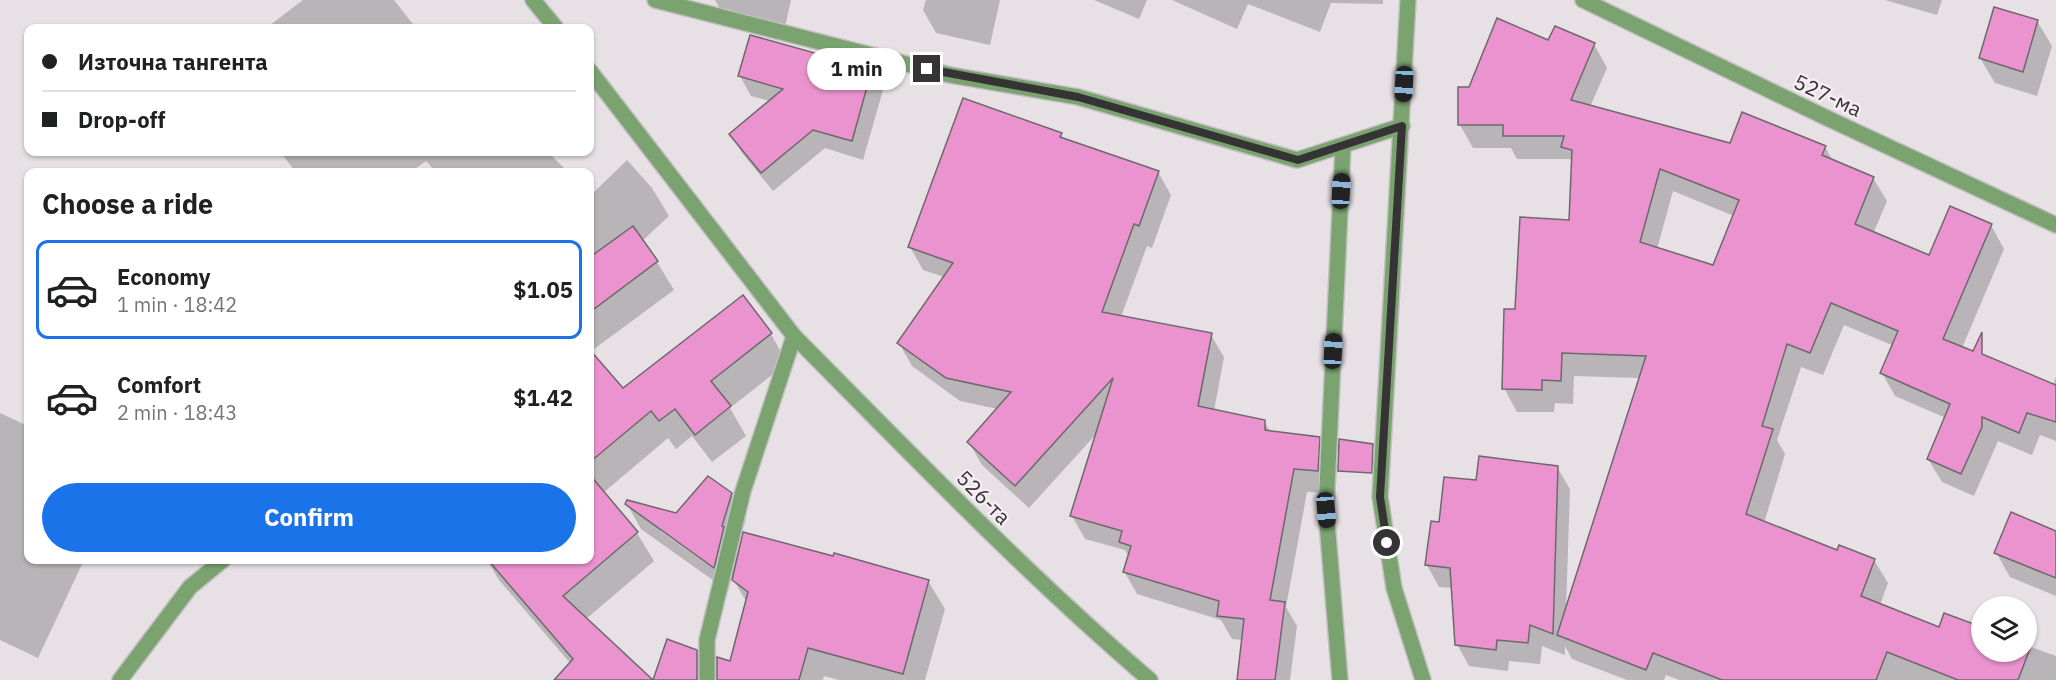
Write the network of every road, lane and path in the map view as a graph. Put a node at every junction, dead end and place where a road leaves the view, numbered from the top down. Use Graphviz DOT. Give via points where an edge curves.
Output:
graph roads {
  1 [pos="533,0"];
  2 [pos="655,0"];
  3 [pos="1408,0"];
  4 [pos="1583,0"];
  5 [pos="553,24"];
  6 [pos="594,76"];
  7 [pos="1402,126"];
  8 [pos="1342,146"];
  9 [pos="2056,225"];
  10 [pos="794,336"];
  11 [pos="218,564"];
  12 [pos="120,680"];
  13 [pos="707,680"];
  14 [pos="1150,680"];
  15 [pos="1340,680"];
  16 [pos="1423,680"];
  1 -- 5 [label="street"];
  2 -- 8 [label="street" via="950,75 1078,97 1298,160"];
  3 -- 7 [label="street"];
  4 -- 9 [label="street, 527-ма"];
  6 -- 10 [label="street, 526-та"];
  7 -- 8 [label="street"];
  7 -- 16 [label="street" via="1380,497 1394,588"];
  8 -- 15 [label="street" via="1326,510"];
  10 -- 13 [label="street" via="743,490 707,640"];
  10 -- 14 [label="street, 526-та" via="970,514"];
  11 -- 12 [label="street" via="190,587"];
}
